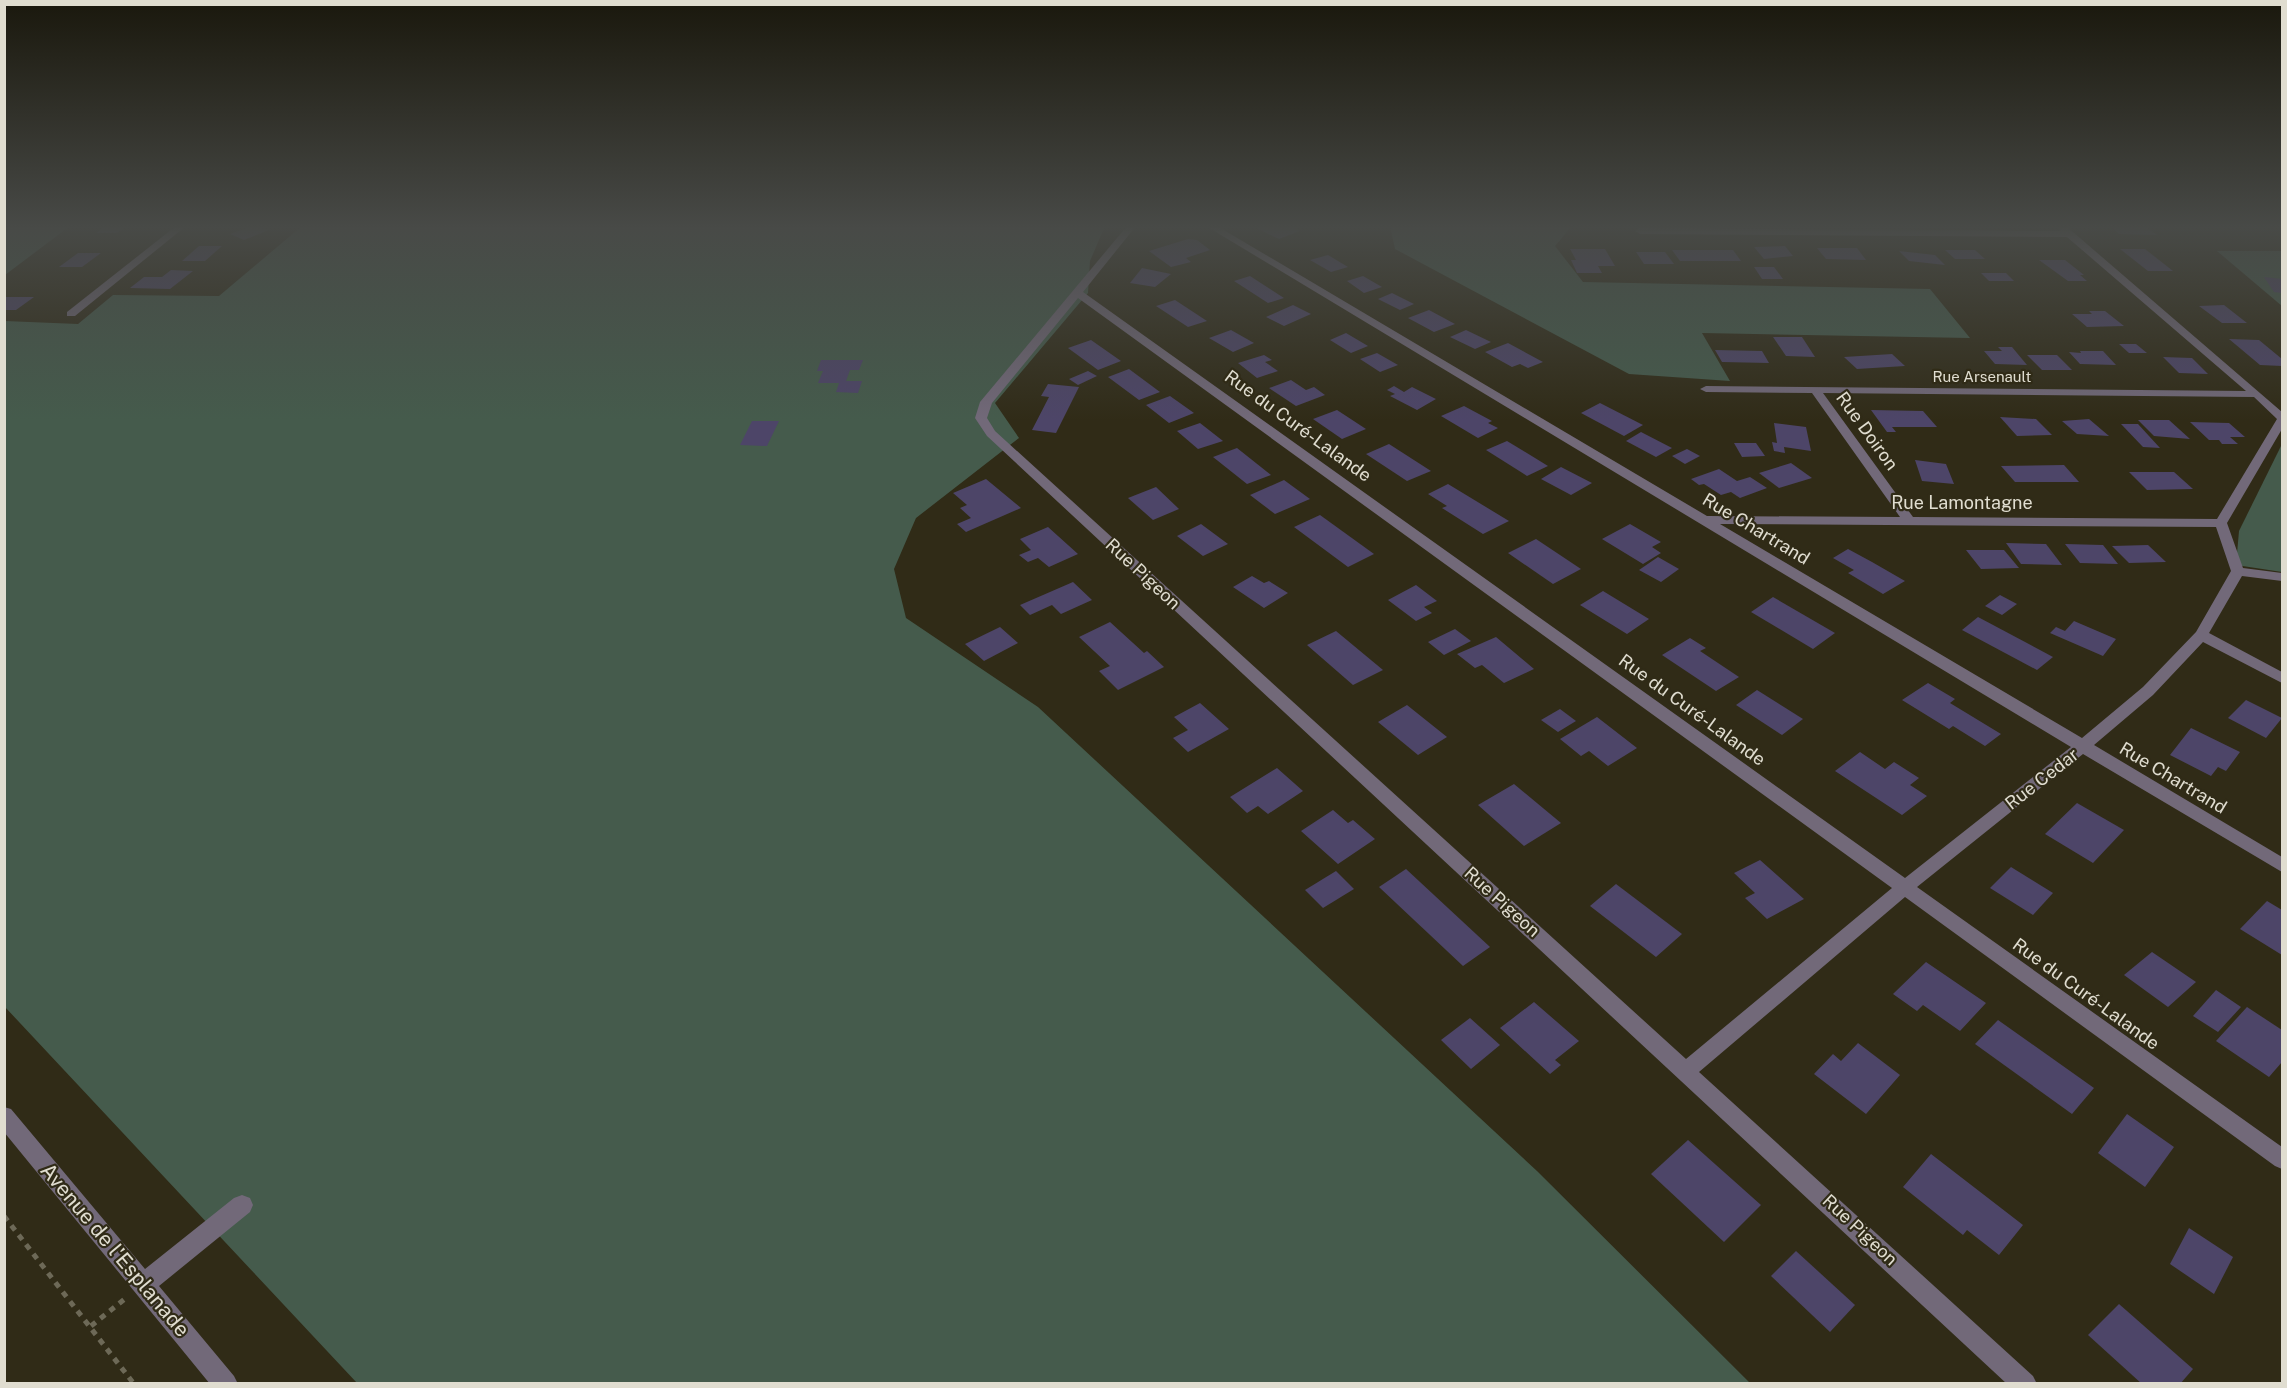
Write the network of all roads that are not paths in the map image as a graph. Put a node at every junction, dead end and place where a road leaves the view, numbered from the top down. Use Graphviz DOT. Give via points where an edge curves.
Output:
graph roads {
  1 [pos="100,291"];
  2 [pos="1319,291"];
  3 [pos="2136,291"];
  4 [pos="1078,293"];
  5 [pos="71,314"];
  6 [pos="1706,388"];
  7 [pos="1815,390"];
  8 [pos="2258,394"];
  9 [pos="2283,419"];
  10 [pos="1703,520"];
  11 [pos="1910,522"];
  12 [pos="2221,523"];
  13 [pos="2238,571"];
  14 [pos="2283,577"];
  15 [pos="2201,636"];
  16 [pos="2283,678"];
  17 [pos="2082,747"];
  18 [pos="2283,865"];
  19 [pos="1905,888"];
  20 [pos="1687,1070"];
  21 [pos="4,1116"];
  22 [pos="2283,1159"];
  23 [pos="242,1204"];
  24 [pos="144,1284"];
  25 [pos="226,1383"];
  26 [pos="2025,1383"];
  1 -- 5 [label="street"];
  2 -- 10 [label="street, Rue Chartrand"];
  3 -- 8 [label="street"];
  4 -- 19 [label="street, Rue du Curé-Lalande"];
  4 -- 20 [label="street, Rue Pigeon" via="986,402 981,418 991,433"];
  6 -- 7 [label="street, Rue Arsenault"];
  7 -- 8 [label="street, Rue Arsenault"];
  7 -- 11 [label="street, Rue Doiron"];
  8 -- 9 [label="street"];
  9 -- 12 [label="street"];
  10 -- 11 [label="street, Rue Lamontagne"];
  10 -- 17 [label="street, Rue Chartrand"];
  11 -- 12 [label="street, Rue Lamontagne"];
  12 -- 13 [label="street"];
  13 -- 14 [label="street"];
  13 -- 15 [label="street, Rue Cedar"];
  15 -- 16 [label="street"];
  15 -- 17 [label="street, Rue Cedar" via="2148,691"];
  17 -- 18 [label="street, Rue Chartrand"];
  17 -- 19 [label="street, Rue Cedar"];
  19 -- 20 [label="street, Rue Cedar"];
  19 -- 22 [label="street, Rue du Curé-Lalande"];
  20 -- 26 [label="street, Rue Pigeon"];
  21 -- 24 [label="street, Avenue de l'Esplanade"];
  23 -- 24 [label="street"];
  24 -- 25 [label="street, Avenue de l'Esplanade"];
}
